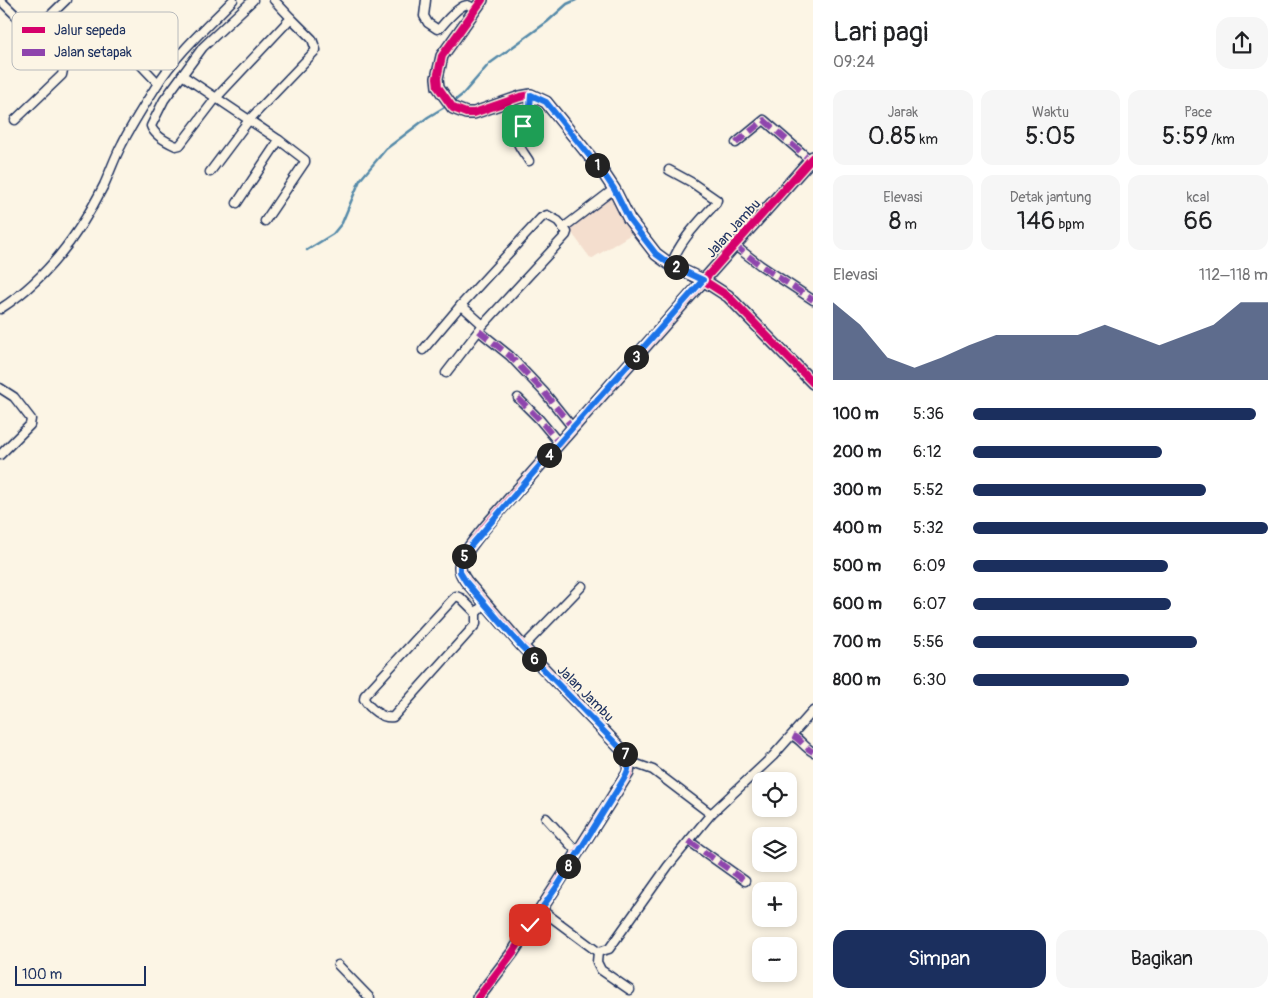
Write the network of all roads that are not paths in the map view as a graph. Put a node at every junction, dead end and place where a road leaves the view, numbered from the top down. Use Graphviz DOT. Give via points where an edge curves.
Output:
graph roads {
  1 [pos="0,0"];
  2 [pos="66,0"];
  3 [pos="233,0"];
  4 [pos="253,0"];
  5 [pos="274,0"];
  6 [pos="426,0"];
  7 [pos="482,0"];
  8 [pos="475,9"];
  9 [pos="12,12"];
  10 [pos="54,12"];
  11 [pos="291,18"];
  12 [pos="178,58"];
  13 [pos="63,70"];
  14 [pos="146,70"];
  15 [pos="168,70"];
  16 [pos="182,75"];
  17 [pos="158,83"];
  18 [pos="531,95"];
  19 [pos="216,98"];
  20 [pos="15,120"];
  21 [pos="249,120"];
  22 [pos="280,140"];
  23 [pos="736,143"];
  24 [pos="812,159"];
  25 [pos="529,162"];
  26 [pos="670,170"];
  27 [pos="210,172"];
  28 [pos="614,189"];
  29 [pos="238,203"];
  30 [pos="265,220"];
  31 [pos="564,228"];
  32 [pos="734,245"];
  33 [pos="671,265"];
  34 [pos="703,280"];
  35 [pos="813,300"];
  36 [pos="461,305"];
  37 [pos="0,309"];
  38 [pos="481,328"];
  39 [pos="423,350"];
  40 [pos="446,374"];
  41 [pos="813,383"];
  42 [pos="0,388"];
  43 [pos="518,398"];
  44 [pos="572,428"];
  45 [pos="559,443"];
  46 [pos="0,455"];
  47 [pos="582,586"];
  48 [pos="485,603"];
  49 [pos="476,612"];
  50 [pos="522,647"];
  51 [pos="813,711"];
  52 [pos="793,736"];
  53 [pos="813,752"];
  54 [pos="628,761"];
  55 [pos="711,814"];
  56 [pos="546,818"];
  57 [pos="689,841"];
  58 [pos="577,852"];
  59 [pos="745,881"];
  60 [pos="540,911"];
  61 [pos="598,952"];
  62 [pos="338,965"];
  63 [pos="630,990"];
  64 [pos="370,998"];
  65 [pos="478,998"];
  1 -- 9 [label="street"];
  2 -- 10 [label="street"];
  3 -- 12 [label="street"];
  4 -- 16 [label="street" via="203,47"];
  5 -- 11 [label="street"];
  6 -- 8 [label="street" via="424,16 437,29 465,5"];
  7 -- 8 [label="street"];
  8 -- 18 [label="street" via="442,56 438,87 450,104 466,113"];
  11 -- 19 [label="street"];
  11 -- 21 [label="street" via="312,39 316,50"];
  13 -- 20 [label="street" via="62,75"];
  14 -- 17 [label="street"];
  15 -- 17 [label="street"];
  16 -- 19 [label="street"];
  16 -- 19 [label="street" via="164,100 151,126 152,131 170,143 180,145"];
  17 -- 37 [label="street" via="122,144 83,225 34,284"];
  18 -- 25 [label="street" via="529,118 516,135"];
  18 -- 28 [label="street" via="546,102"];
  19 -- 21 [label="street"];
  21 -- 22 [label="street"];
  21 -- 27 [label="street"];
  22 -- 29 [label="street"];
  22 -- 30 [label="street" via="305,161"];
  23 -- 24 [label="street" via="764,120"];
  24 -- 32 [label="street, Jalan Jambu"];
  26 -- 33 [label="street" via="716,200 684,239"];
  28 -- 31 [label="street"];
  28 -- 33 [label="street" via="623,210 643,238"];
  31 -- 36 [label="street" via="553,217 545,215"];
  31 -- 38 [label="street" via="567,232 564,239"];
  32 -- 34 [label="street, Jalan Jambu"];
  32 -- 35 [label="street"];
  33 -- 34 [label="street"];
  34 -- 41 [label="street" via="728,296"];
  34 -- 44 [label="street, Jalan Jambu"];
  36 -- 38 [label="street"];
  36 -- 39 [label="street"];
  38 -- 40 [label="street"];
  38 -- 44 [label="street" via="544,392"];
  42 -- 46 [label="street" via="14,397 31,419 30,425"];
  43 -- 45 [label="street"];
  44 -- 45 [label="street, Jalan Jambu"];
  45 -- 48 [label="street, Jalan Jambu" via="463,558 461,574"];
  47 -- 50 [label="street"];
  48 -- 49 [label="street"];
  48 -- 50 [label="street, Jalan Jambu"];
  49 -- 49 [label="street" via="476,624 393,717 384,717 366,703 365,695 452,599 456,596 461,598"];
  50 -- 54 [label="street, Jalan Jambu" via="615,742"];
  51 -- 52 [label="street"];
  52 -- 53 [label="street"];
  52 -- 55 [label="street"];
  54 -- 55 [label="street" via="653,770"];
  54 -- 58 [label="street" via="628,773"];
  55 -- 57 [label="street"];
  56 -- 58 [label="street"];
  57 -- 59 [label="street"];
  57 -- 61 [label="street" via="609,949"];
  58 -- 60 [label="street"];
  60 -- 61 [label="street"];
  60 -- 65 [label="street"];
  61 -- 63 [label="street" via="597,962 601,970"];
  62 -- 64 [label="street"];
}
